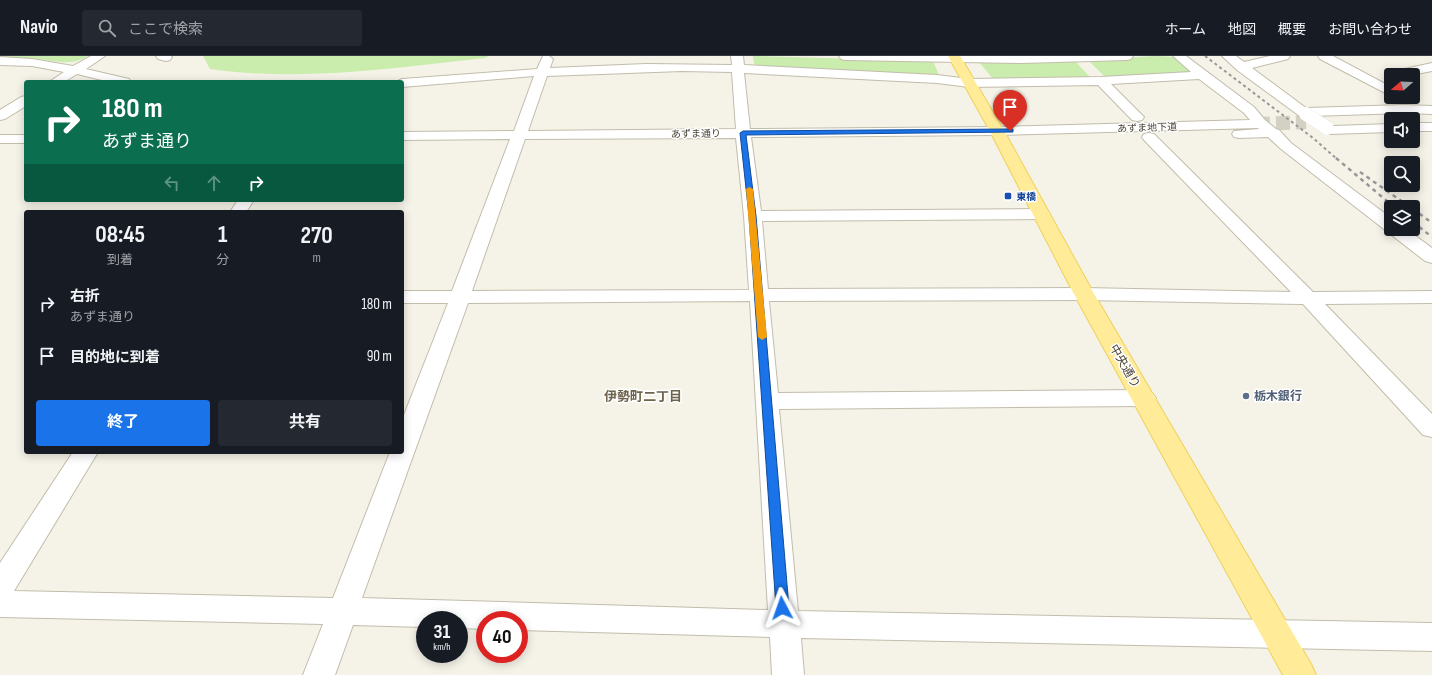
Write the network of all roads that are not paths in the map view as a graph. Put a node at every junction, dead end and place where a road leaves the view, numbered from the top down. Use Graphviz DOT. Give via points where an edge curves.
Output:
graph roads {
  1 [pos="99,56"];
  2 [pos="549,56"];
  3 [pos="845,56"];
  4 [pos="1127,56"];
  5 [pos="1179,56"];
  6 [pos="1228,56"];
  7 [pos="1284,56"];
  8 [pos="1324,56"];
  9 [pos="955,58"];
  10 [pos="0,61"];
  11 [pos="737,62"];
  12 [pos="1241,67"];
  13 [pos="1432,67"];
  14 [pos="76,69"];
  15 [pos="1420,70"];
  16 [pos="542,71"];
  17 [pos="1202,75"];
  18 [pos="1384,78"];
  19 [pos="58,80"];
  20 [pos="117,80"];
  21 [pos="1101,81"];
  22 [pos="1371,81"];
  23 [pos="404,83"];
  24 [pos="969,83"];
  25 [pos="1384,88"];
  26 [pos="24,101"];
  27 [pos="1414,104"];
  28 [pos="1430,113"];
  29 [pos="1420,115"];
  30 [pos="0,116"];
  31 [pos="1305,116"];
  32 [pos="1137,117"];
  33 [pos="1254,119"];
  34 [pos="1384,119"];
  35 [pos="1432,127"];
  36 [pos="1384,128"];
  37 [pos="1420,128"];
  38 [pos="1038,130"];
  39 [pos="997,131"];
  40 [pos="743,133"];
  41 [pos="1274,133"];
  42 [pos="519,135"];
  43 [pos="404,136"];
  44 [pos="1149,137"];
  45 [pos="0,139"];
  46 [pos="24,139"];
  47 [pos="1041,214"];
  48 [pos="752,216"];
  49 [pos="1384,221"];
  50 [pos="1404,236"];
  51 [pos="1432,258"];
  52 [pos="1084,294"];
  53 [pos="759,295"];
  54 [pos="460,296"];
  55 [pos="404,297"];
  56 [pos="1432,297"];
  57 [pos="1308,298"];
  58 [pos="1144,398"];
  59 [pos="767,401"];
  60 [pos="1432,429"];
  61 [pos="404,447"];
  62 [pos="85,454"];
  63 [pos="401,454"];
  64 [pos="0,588"];
  65 [pos="0,604"];
  66 [pos="343,611"];
  67 [pos="784,624"];
  68 [pos="1277,634"];
  69 [pos="1432,637"];
  70 [pos="319,675"];
  71 [pos="788,675"];
  72 [pos="1300,675"];
  1 -- 14 [label="street"];
  2 -- 16 [label="street"];
  3 -- 9 [label="street"];
  4 -- 9 [label="street" via="1081,59"];
  5 -- 17 [label="street"];
  6 -- 12 [label="street"];
  7 -- 12 [label="street"];
  8 -- 22 [label="street"];
  9 -- 24 [label="main road, 中央通り"];
  10 -- 14 [label="street" via="21,61"];
  11 -- 16 [label="street"];
  11 -- 24 [label="street"];
  11 -- 40 [label="street"];
  12 -- 31 [label="street"];
  13 -- 15 [label="street"];
  14 -- 19 [label="street"];
  14 -- 20 [label="street"];
  16 -- 23 [label="street"];
  16 -- 42 [label="street"];
  17 -- 21 [label="street"];
  17 -- 33 [label="street" via="1249,110"];
  18 -- 22 [label="street"];
  21 -- 24 [label="street"];
  21 -- 32 [label="street"];
  22 -- 25 [label="street"];
  24 -- 39 [label="main road, 中央通り"];
  26 -- 30 [label="street"];
  27 -- 28 [label="street"];
  28 -- 29 [label="street"];
  28 -- 31 [label="street"];
  31 -- 34 [label="street"];
  31 -- 36 [label="street, bridge" via="1330,130"];
  32 -- 33 [label="street"];
  32 -- 39 [label="street" via="1027,123"];
  33 -- 38 [label="street, あずま地下道"];
  33 -- 41 [label="street"];
  35 -- 37 [label="street"];
  38 -- 39 [label="street, あずま通り"];
  39 -- 40 [label="street, あずま通り"];
  39 -- 44 [label="street" via="1038,138 1136,134"];
  39 -- 47 [label="main road, 中央通り"];
  40 -- 42 [label="street, あずま通り"];
  40 -- 48 [label="street"];
  41 -- 44 [label="street"];
  41 -- 49 [label="street" via="1286,146"];
  42 -- 43 [label="street, あずま通り"];
  42 -- 54 [label="street"];
  44 -- 57 [label="street"];
  45 -- 46 [label="street"];
  47 -- 48 [label="street"];
  47 -- 52 [label="main road, 中央通り"];
  48 -- 53 [label="street"];
  50 -- 51 [label="street"];
  52 -- 53 [label="street"];
  52 -- 57 [label="street"];
  52 -- 58 [label="main road, 中央通り"];
  53 -- 54 [label="street"];
  53 -- 59 [label="street"];
  54 -- 55 [label="street"];
  54 -- 61 [label="street"];
  56 -- 57 [label="street"];
  57 -- 60 [label="street"];
  58 -- 59 [label="street"];
  58 -- 68 [label="main road, 中央通り"];
  59 -- 67 [label="street"];
  62 -- 64 [label="street"];
  63 -- 66 [label="street"];
  65 -- 66 [label="street"];
  66 -- 67 [label="street"];
  66 -- 70 [label="street"];
  67 -- 68 [label="street"];
  67 -- 71 [label="street"];
  68 -- 69 [label="street"];
  68 -- 72 [label="main road, 中央通り"];
}
